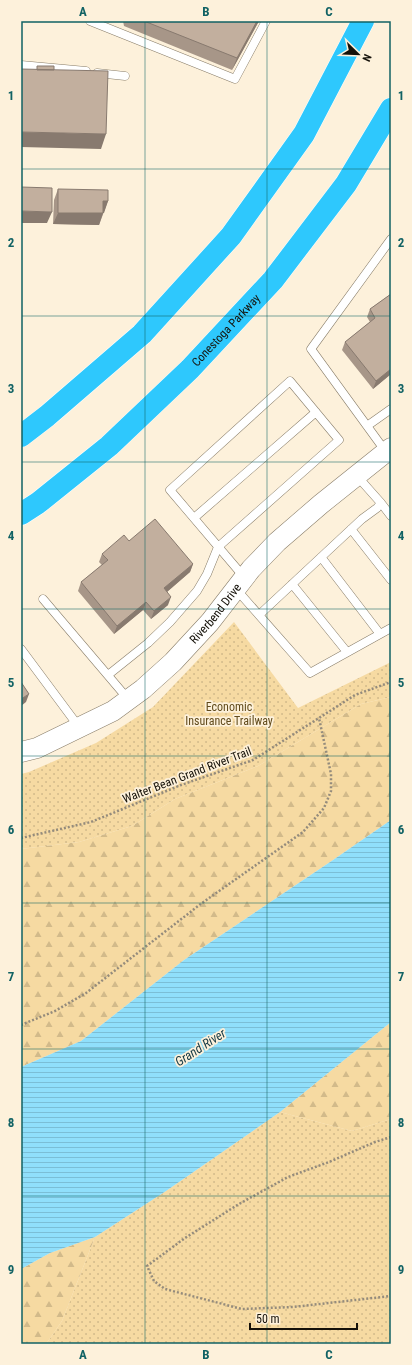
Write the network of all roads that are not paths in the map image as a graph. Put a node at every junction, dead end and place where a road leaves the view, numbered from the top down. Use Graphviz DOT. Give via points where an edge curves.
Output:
graph roads {
  1 [pos="90,21"];
  2 [pos="266,21"];
  3 [pos="363,21"];
  4 [pos="21,64"];
  5 [pos="125,76"];
  6 [pos="391,109"];
  7 [pos="391,239"];
  8 [pos="391,409"];
  9 [pos="316,412"];
  10 [pos="367,426"];
  11 [pos="21,436"];
  12 [pos="388,450"];
  13 [pos="356,476"];
  14 [pos="381,503"];
  15 [pos="21,514"];
  16 [pos="391,516"];
  17 [pos="194,518"];
  18 [pos="351,529"];
  19 [pos="218,547"];
  20 [pos="321,557"];
  21 [pos="391,580"];
  22 [pos="240,583"];
  23 [pos="292,584"];
  24 [pos="43,599"];
  25 [pos="259,615"];
  26 [pos="391,628"];
  27 [pos="380,634"];
  28 [pos="21,648"];
  29 [pos="347,652"];
  30 [pos="108,675"];
  31 [pos="129,700"];
  32 [pos="80,728"];
  33 [pos="21,752"];
  1 -- 2 [label="lane" via="235,79"];
  3 -- 11 [label="highway" via="304,134 231,236 142,334 48,416"];
  4 -- 5 [label="lane"];
  6 -- 15 [label="highway, Conestoga Parkway" via="346,184 273,280 190,369 109,446"];
  7 -- 10 [label="lane" via="311,349"];
  8 -- 10 [label="lane"];
  9 -- 17 [label="lane"];
  9 -- 17 [label="lane" via="290,381 170,490"];
  9 -- 19 [label="lane" via="339,440"];
  10 -- 12 [label="lane"];
  12 -- 13 [label="street, Riverbend Drive"];
  13 -- 14 [label="lane"];
  13 -- 22 [label="street, Riverbend Drive" via="277,542"];
  14 -- 16 [label="lane"];
  14 -- 18 [label="lane"];
  17 -- 19 [label="lane"];
  18 -- 20 [label="lane"];
  18 -- 21 [label="lane"];
  19 -- 22 [label="lane"];
  19 -- 30 [label="lane" via="197,591 170,622"];
  20 -- 23 [label="lane"];
  20 -- 27 [label="lane"];
  22 -- 25 [label="lane"];
  22 -- 31 [label="street, Riverbend Drive" via="194,639"];
  23 -- 25 [label="lane"];
  23 -- 29 [label="lane"];
  24 -- 30 [label="lane"];
  25 -- 29 [label="lane" via="310,673"];
  26 -- 27 [label="lane"];
  27 -- 29 [label="lane"];
  28 -- 32 [label="lane"];
  30 -- 31 [label="lane"];
  31 -- 32 [label="street, Riverbend Drive"];
  32 -- 33 [label="street, Riverbend Drive" via="37,748"];
}
